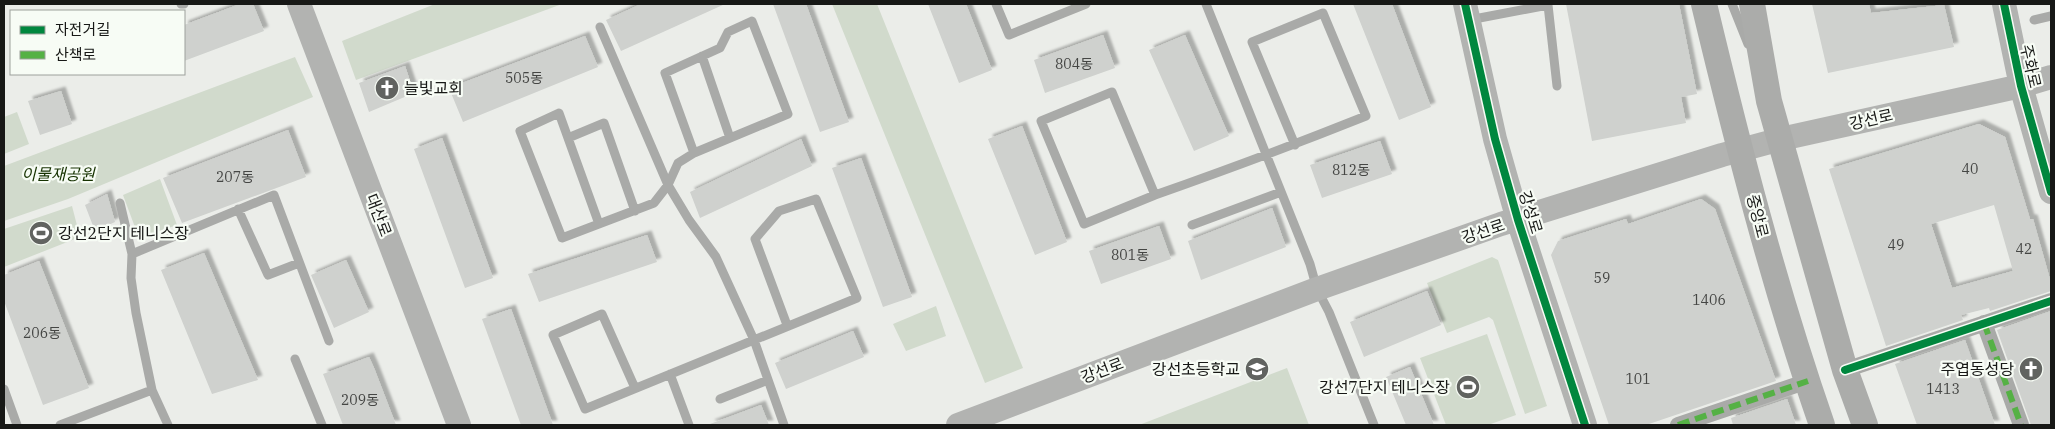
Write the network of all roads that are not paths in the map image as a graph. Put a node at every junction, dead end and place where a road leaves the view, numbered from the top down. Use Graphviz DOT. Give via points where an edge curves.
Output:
graph roads {
  1 [pos="299,4"];
  2 [pos="996,4"];
  3 [pos="1086,4"];
  4 [pos="1206,4"];
  5 [pos="1704,4"];
  6 [pos="1732,4"];
  7 [pos="1752,4"];
  8 [pos="2004,4"];
  9 [pos="1466,12"];
  10 [pos="2051,16"];
  11 [pos="2034,20"];
  12 [pos="600,27"];
  13 [pos="702,56"];
  14 [pos="2051,77"];
  15 [pos="1764,81"];
  16 [pos="1558,86"];
  17 [pos="2021,86"];
  18 [pos="568,138"];
  19 [pos="730,138"];
  20 [pos="1780,139"];
  21 [pos="1295,145"];
  22 [pos="1741,151"];
  23 [pos="694,153"];
  24 [pos="1267,156"];
  25 [pos="668,185"];
  26 [pos="1281,192"];
  27 [pos="2051,192"];
  28 [pos="1155,195"];
  29 [pos="120,203"];
  30 [pos="238,209"];
  31 [pos="635,211"];
  32 [pos="1518,220"];
  33 [pos="599,224"];
  34 [pos="1192,225"];
  35 [pos="132,254"];
  36 [pos="300,263"];
  37 [pos="1318,289"];
  38 [pos="2051,301"];
  39 [pos="1984,323"];
  40 [pos="787,325"];
  41 [pos="754,340"];
  42 [pos="329,341"];
  43 [pos="296,359"];
  44 [pos="1845,370"];
  45 [pos="670,374"];
  46 [pos="768,380"];
  47 [pos="1808,381"];
  48 [pos="635,388"];
  49 [pos="4,389"];
  50 [pos="152,390"];
  51 [pos="720,399"];
  52 [pos="1702,421"];
  53 [pos="1822,423"];
  54 [pos="17,425"];
  55 [pos="60,425"];
  56 [pos="168,425"];
  57 [pos="322,425"];
  58 [pos="459,425"];
  59 [pos="689,425"];
  60 [pos="784,425"];
  61 [pos="958,425"];
  62 [pos="1374,425"];
  63 [pos="1585,425"];
  64 [pos="1678,425"];
  65 [pos="1865,425"];
  66 [pos="2020,425"];
  1 -- 58 [label="main road, 대산로"];
  2 -- 3 [label="lane" via="1009,35"];
  4 -- 24 [label="lane"];
  5 -- 22 [label="main road, 중앙로"];
  6 -- 15 [label="lane"];
  7 -- 15 [label="main road"];
  8 -- 17 [label="main road, 주화로"];
  9 -- 16 [label="lane" via="1548,5"];
  9 -- 32 [label="main road, 강성로"];
  10 -- 11 [label="lane"];
  12 -- 25 [label="lane"];
  13 -- 19 [label="lane"];
  13 -- 19 [label="lane" via="720,48 728,32 752,21 788,114"];
  13 -- 23 [label="lane" via="665,73"];
  14 -- 17 [label="main road, 강선로"];
  15 -- 20 [label="main road"];
  17 -- 20 [label="main road, 강선로"];
  17 -- 27 [label="main road, 주화로"];
  18 -- 31 [label="lane" via="604,123"];
  18 -- 33 [label="lane"];
  18 -- 33 [label="lane" via="559,113 520,131 562,238"];
  19 -- 23 [label="lane"];
  20 -- 22 [label="main road, 강선로"];
  20 -- 44 [label="main road"];
  21 -- 21 [label="lane" via="1366,116 1323,13 1252,42"];
  21 -- 24 [label="lane"];
  22 -- 32 [label="main road, 강선로"];
  22 -- 47 [label="main road, 중앙로" via="1768,257"];
  23 -- 25 [label="lane" via="678,163"];
  24 -- 26 [label="lane"];
  24 -- 28 [label="lane"];
  25 -- 31 [label="lane" via="654,203"];
  25 -- 41 [label="lane" via="716,257"];
  26 -- 34 [label="lane"];
  26 -- 37 [label="lane"];
  28 -- 28 [label="lane" via="1112,92 1041,121 1084,224"];
  29 -- 35 [label="lane"];
  30 -- 35 [label="lane"];
  30 -- 36 [label="lane" via="268,275"];
  30 -- 36 [label="lane" via="274,195"];
  31 -- 33 [label="lane"];
  32 -- 37 [label="main road, 강선로"];
  32 -- 63 [label="main road, 강성로"];
  35 -- 50 [label="lane" via="131,278 136,313"];
  36 -- 42 [label="lane"];
  37 -- 61 [label="main road, 강선로"];
  37 -- 62 [label="lane"];
  38 -- 39 [label="street"];
  39 -- 44 [label="street"];
  39 -- 66 [label="street"];
  40 -- 40 [label="lane" via="856,298 816,199 779,211 755,239"];
  40 -- 41 [label="lane"];
  41 -- 45 [label="lane"];
  41 -- 46 [label="lane"];
  43 -- 57 [label="lane"];
  44 -- 65 [label="main road"];
  45 -- 48 [label="lane"];
  45 -- 59 [label="lane"];
  46 -- 51 [label="lane"];
  46 -- 60 [label="lane"];
  47 -- 52 [label="street"];
  47 -- 53 [label="main road, 중앙로"];
  48 -- 48 [label="lane" via="585,409 553,335 602,314"];
  49 -- 54 [label="lane"];
  50 -- 55 [label="lane"];
  50 -- 56 [label="lane"];
  52 -- 64 [label="street"];
}
